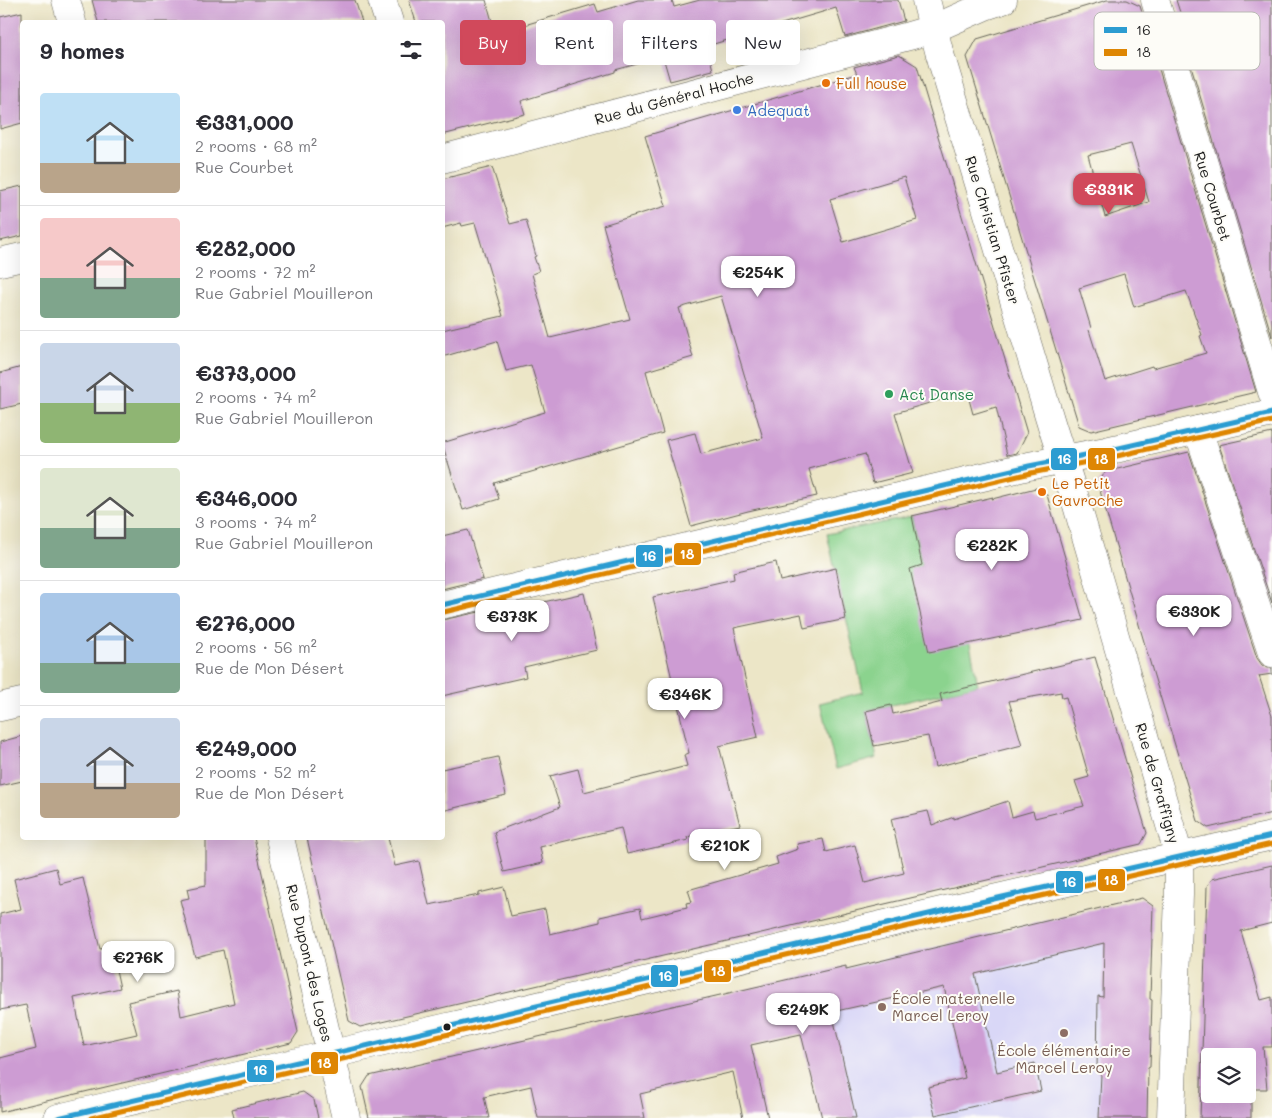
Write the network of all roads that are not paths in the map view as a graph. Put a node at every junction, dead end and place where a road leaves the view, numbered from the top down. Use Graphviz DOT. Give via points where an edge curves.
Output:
graph roads {
  1 [pos="66,0"];
  2 [pos="382,0"];
  3 [pos="926,0"];
  4 [pos="1003,0"];
  5 [pos="1155,0"];
  6 [pos="1159,12"];
  7 [pos="71,20"];
  8 [pos="388,20"];
  9 [pos="934,29"];
  10 [pos="1176,70"];
  11 [pos="445,158"];
  12 [pos="20,257"];
  13 [pos="0,262"];
  14 [pos="1272,392"];
  15 [pos="1272,412"];
  16 [pos="1198,430"];
  17 [pos="1063,459"];
  18 [pos="445,604"];
  19 [pos="1272,653"];
  20 [pos="20,703"];
  21 [pos="0,708"];
  22 [pos="1272,836"];
  23 [pos="280,840"];
  24 [pos="1179,856"];
  25 [pos="332,1055"];
  26 [pos="58,1118"];
  27 [pos="346,1118"];
  28 [pos="1171,1118"];
  1 -- 7 [label="street"];
  2 -- 8 [label="street"];
  3 -- 9 [label="street, Rue Christian Pfister"];
  4 -- 9 [label="street, Rue du Général Hoche"];
  5 -- 6 [label="street, Rue Courbet"];
  9 -- 11 [label="street, Rue du Général Hoche"];
  9 -- 17 [label="street, Rue Christian Pfister"];
  10 -- 14 [label="street, Rue Courbet"];
  12 -- 13 [label="street"];
  15 -- 16 [label="street"];
  16 -- 17 [label="street"];
  16 -- 19 [label="street"];
  17 -- 18 [label="street"];
  17 -- 24 [label="street, Rue de Graffigny"];
  20 -- 21 [label="street"];
  22 -- 24 [label="street"];
  23 -- 25 [label="street, Rue Dupont des Loges"];
  24 -- 25 [label="street"];
  24 -- 28 [label="street, Rue de Graffigny"];
  25 -- 26 [label="street"];
  25 -- 27 [label="street, Rue Dupont des Loges"];
}
